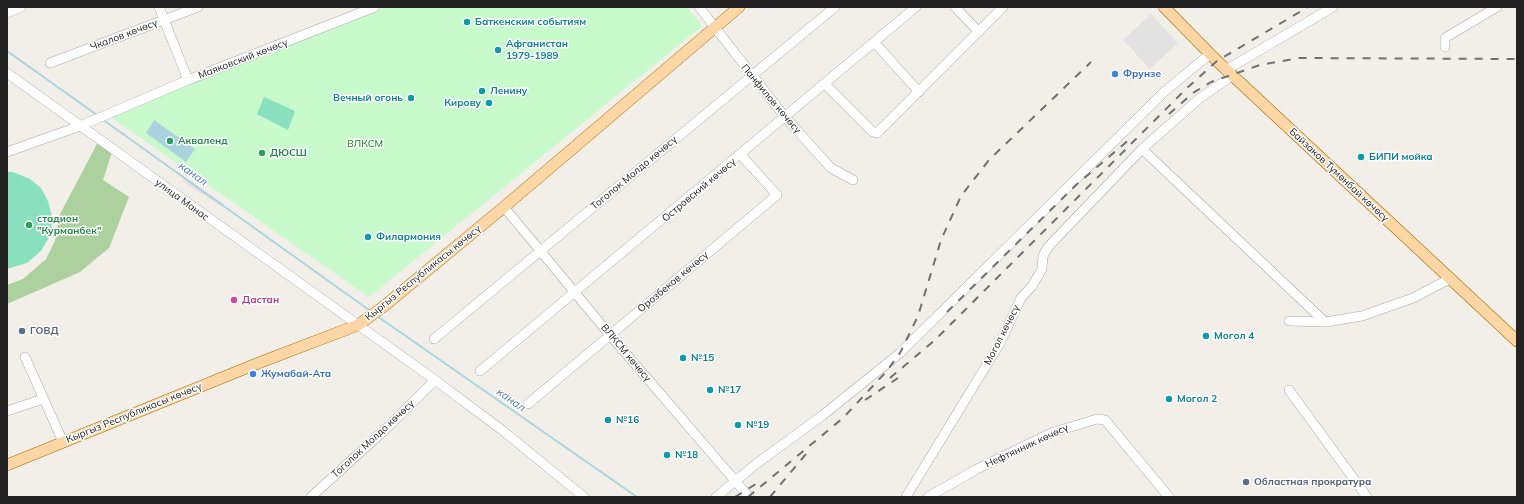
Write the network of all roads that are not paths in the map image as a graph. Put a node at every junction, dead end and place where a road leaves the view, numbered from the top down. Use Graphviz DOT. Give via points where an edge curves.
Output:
graph roads {
  1 [pos="21,7"];
  2 [pos="159,7"];
  3 [pos="198,7"];
  4 [pos="375,7"];
  5 [pos="699,7"];
  6 [pos="739,7"];
  7 [pos="835,7"];
  8 [pos="916,7"];
  9 [pos="955,7"];
  10 [pos="1003,7"];
  11 [pos="1164,7"];
  12 [pos="1333,7"];
  13 [pos="1497,7"];
  14 [pos="7,13"];
  15 [pos="164,20"];
  16 [pos="715,27"];
  17 [pos="979,32"];
  18 [pos="874,42"];
  19 [pos="1446,47"];
  20 [pos="1210,54"];
  21 [pos="50,63"];
  22 [pos="7,73"];
  23 [pos="1229,73"];
  24 [pos="752,76"];
  25 [pos="188,80"];
  26 [pos="824,84"];
  27 [pos="919,92"];
  28 [pos="785,117"];
  29 [pos="80,126"];
  30 [pos="1142,149"];
  31 [pos="7,152"];
  32 [pos="740,155"];
  33 [pos="853,180"];
  34 [pos="504,207"];
  35 [pos="541,250"];
  36 [pos="1451,278"];
  37 [pos="576,292"];
  38 [pos="1289,321"];
  39 [pos="1325,322"];
  40 [pos="358,325"];
  41 [pos="610,335"];
  42 [pos="434,339"];
  43 [pos="1517,341"];
  44 [pos="25,357"];
  45 [pos="480,371"];
  46 [pos="435,380"];
  47 [pos="1289,390"];
  48 [pos="44,399"];
  49 [pos="528,404"];
  50 [pos="7,411"];
  51 [pos="63,442"];
  52 [pos="7,465"];
  53 [pos="735,481"];
  54 [pos="311,497"];
  55 [pos="584,497"];
  56 [pos="716,497"];
  57 [pos="749,497"];
  58 [pos="906,497"];
  59 [pos="928,497"];
  60 [pos="1169,497"];
  61 [pos="1367,497"];
  1 -- 14 [label="street"];
  2 -- 15 [label="street"];
  3 -- 15 [label="street, Чкалов көчөсү"];
  4 -- 25 [label="street, Маяковский көчөсү"];
  5 -- 16 [label="street, Панфилов көчөсү"];
  6 -- 16 [label="main road, Кыргыз Республикасы көчөсү"];
  7 -- 24 [label="street, Тоголок Молдо көчөсү"];
  8 -- 18 [label="street, Островский көчөсү"];
  9 -- 17 [label="street"];
  10 -- 17 [label="street"];
  11 -- 20 [label="main road, Байзаков Түмөнбай көчөсү"];
  12 -- 23 [label="street, Могол көчөсү"];
  13 -- 19 [label="street" via="1446,38"];
  15 -- 21 [label="street, Чкалов көчөсү"];
  15 -- 25 [label="street"];
  16 -- 24 [label="street, Панфилов көчөсү"];
  16 -- 34 [label="main road, Кыргыз Республикасы көчөсү"];
  17 -- 27 [label="street"];
  18 -- 26 [label="street, Островский көчөсү"];
  18 -- 27 [label="street"];
  20 -- 23 [label="main road, Байзаков Түмөнбай көчөсү"];
  20 -- 53 [label="street" via="1164,92 900,353 824,415"];
  22 -- 29 [label="street, улица Манас"];
  23 -- 30 [label="street, Могол көчөсү"];
  23 -- 36 [label="main road, Байзаков Түмөнбай көчөсү"];
  24 -- 28 [label="street, Панфилов көчөсү"];
  24 -- 35 [label="street, Тоголок Молдо көчөсү"];
  25 -- 29 [label="street, Маяковский көчөсү"];
  26 -- 27 [label="street" via="877,133"];
  26 -- 28 [label="street, Островский көчөсү"];
  28 -- 32 [label="street, Островский көчөсү"];
  28 -- 33 [label="street, Панфилов көчөсү" via="831,168"];
  29 -- 31 [label="street"];
  29 -- 40 [label="street, улица Манас"];
  30 -- 39 [label="street"];
  30 -- 58 [label="street, Могол көчөсү" via="1048,247 1043,256 1042,268 1032,286 1021,298 1000,343"];
  32 -- 37 [label="street, Островский көчөсү"];
  32 -- 41 [label="street, Орозбеков көчөсү" via="777,195"];
  34 -- 35 [label="street, ВЛКСМ көчөсү"];
  34 -- 40 [label="main road, Кыргыз Республикасы көчөсү"];
  35 -- 37 [label="street, ВЛКСМ көчөсү"];
  35 -- 42 [label="street, Тоголок Молдо көчөсү"];
  36 -- 39 [label="street" via="1413,298 1362,316"];
  36 -- 43 [label="main road, Байзаков Түмөнбай көчөсү"];
  37 -- 41 [label="street, ВЛКСМ көчөсү"];
  37 -- 45 [label="street, Островский көчөсү"];
  38 -- 39 [label="street"];
  40 -- 46 [label="street, улица Манас"];
  40 -- 51 [label="main road, Кыргыз Республикасы көчөсү"];
  41 -- 49 [label="street, Орозбеков көчөсү"];
  41 -- 53 [label="street, ВЛКСМ көчөсү"];
  44 -- 48 [label="street"];
  46 -- 54 [label="street, Тоголок Молдо көчөсү"];
  46 -- 55 [label="street, улица Манас" via="502,430"];
  47 -- 61 [label="street"];
  48 -- 50 [label="street"];
  48 -- 51 [label="street"];
  51 -- 52 [label="main road, Кыргыз Республикасы көчөсү"];
  53 -- 56 [label="street"];
  53 -- 57 [label="street, ВЛКСМ көчөсү"];
  59 -- 60 [label="street, Нефтянник көчөсү" via="977,469 1050,433 1097,419 1105,420"];
}
